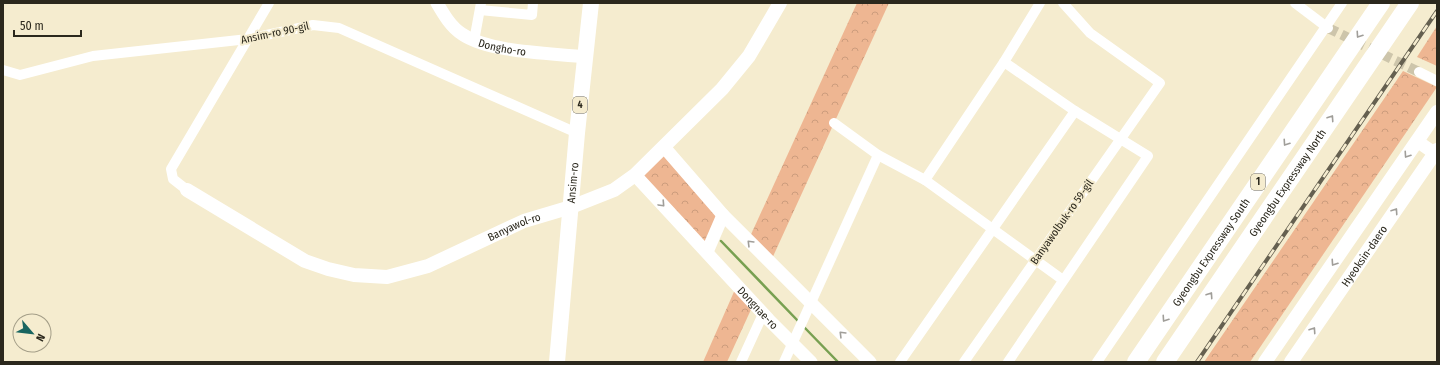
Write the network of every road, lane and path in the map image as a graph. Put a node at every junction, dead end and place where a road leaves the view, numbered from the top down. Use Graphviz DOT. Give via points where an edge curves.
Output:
graph roads {
  1 [pos="269,3"];
  2 [pos="437,3"];
  3 [pos="533,3"];
  4 [pos="591,3"];
  5 [pos="780,3"];
  6 [pos="1040,3"];
  7 [pos="1063,3"];
  8 [pos="1295,3"];
  9 [pos="1342,3"];
  10 [pos="1381,3"];
  11 [pos="1410,3"];
  12 [pos="480,6"];
  13 [pos="1327,27"];
  14 [pos="248,39"];
  15 [pos="474,41"];
  16 [pos="586,57"];
  17 [pos="1004,62"];
  18 [pos="3,70"];
  19 [pos="1419,72"];
  20 [pos="1437,81"];
  21 [pos="1075,111"];
  22 [pos="1437,112"];
  23 [pos="834,123"];
  24 [pos="577,132"];
  25 [pos="1121,138"];
  26 [pos="1417,141"];
  27 [pos="664,147"];
  28 [pos="1436,153"];
  29 [pos="878,155"];
  30 [pos="636,175"];
  31 [pos="925,180"];
  32 [pos="187,190"];
  33 [pos="571,207"];
  34 [pos="723,215"];
  35 [pos="992,230"];
  36 [pos="707,252"];
  37 [pos="1036,260"];
  38 [pos="1063,280"];
  39 [pos="811,303"];
  40 [pos="763,314"];
  41 [pos="792,345"];
  42 [pos="557,362"];
  43 [pos="741,362"];
  44 [pos="784,362"];
  45 [pos="811,362"];
  46 [pos="870,362"];
  47 [pos="900,362"];
  48 [pos="964,362"];
  49 [pos="1008,362"];
  50 [pos="1097,362"];
  51 [pos="1136,362"];
  52 [pos="1165,362"];
  53 [pos="1265,362"];
  54 [pos="1291,362"];
  1 -- 14 [label="street"];
  2 -- 15 [label="street, Dongho-ro" via="446,19 461,34"];
  3 -- 12 [label="street" via="532,15"];
  4 -- 16 [label="main road, Ansim-ro / 4"];
  5 -- 27 [label="main road, Banyawol-ro" via="749,56 722,90"];
  6 -- 17 [label="street"];
  7 -- 25 [label="street, Banyawolbuk-ro 59-gil" via="1090,33 1160,83"];
  8 -- 13 [label="street"];
  9 -- 13 [label="street"];
  10 -- 51 [label="highway, Gyeongbu Expressway South / 1, one-way"];
  52 -- 11 [label="highway, Gyeongbu Expressway North / 1, one-way"];
  12 -- 15 [label="street"];
  13 -- 50 [label="street"];
  14 -- 18 [label="street, Ansim-ro 90-gil" via="93,56 20,75"];
  14 -- 24 [label="street, Ansim-ro 90-gil" via="313,25 339,28"];
  14 -- 32 [label="street" via="171,169 172,179"];
  15 -- 16 [label="street, Dongho-ro" via="489,46"];
  16 -- 24 [label="main road, Ansim-ro / 4"];
  17 -- 21 [label="street"];
  17 -- 31 [label="street"];
  19 -- 20 [label="street"];
  21 -- 25 [label="street"];
  21 -- 35 [label="street"];
  22 -- 26 [label="main road"];
  23 -- 29 [label="street"];
  24 -- 33 [label="main road, Ansim-ro / 4"];
  25 -- 37 [label="street, Banyawolbuk-ro 59-gil"];
  25 -- 38 [label="street" via="1148,156"];
  26 -- 28 [label="street"];
  26 -- 53 [label="main road, one-way"];
  27 -- 30 [label="main road, Banyawol-ro"];
  27 -- 34 [label="street"];
  54 -- 28 [label="main road, Hyeoksin-daero, one-way"];
  29 -- 31 [label="street"];
  29 -- 39 [label="street"];
  30 -- 33 [label="main road, Banyawol-ro" via="614,190"];
  30 -- 36 [label="street, Dongnae-ro, one-way"];
  31 -- 35 [label="street"];
  32 -- 33 [label="main road, Banyawol-ro" via="305,261 354,275 387,277 428,266 524,221"];
  33 -- 42 [label="main road, Ansim-ro / 4"];
  34 -- 36 [label="street"];
  39 -- 34 [label="street, one-way"];
  35 -- 37 [label="street"];
  35 -- 47 [label="street"];
  36 -- 40 [label="street, Dongnae-ro"];
  37 -- 38 [label="street"];
  37 -- 48 [label="street, Banyawolbuk-ro 59-gil"];
  38 -- 49 [label="street"];
  39 -- 41 [label="street"];
  46 -- 39 [label="street, one-way"];
  40 -- 41 [label="street, Dongnae-ro"];
  40 -- 43 [label="street"];
  41 -- 44 [label="street"];
  41 -- 45 [label="street, Dongnae-ro"];
}
